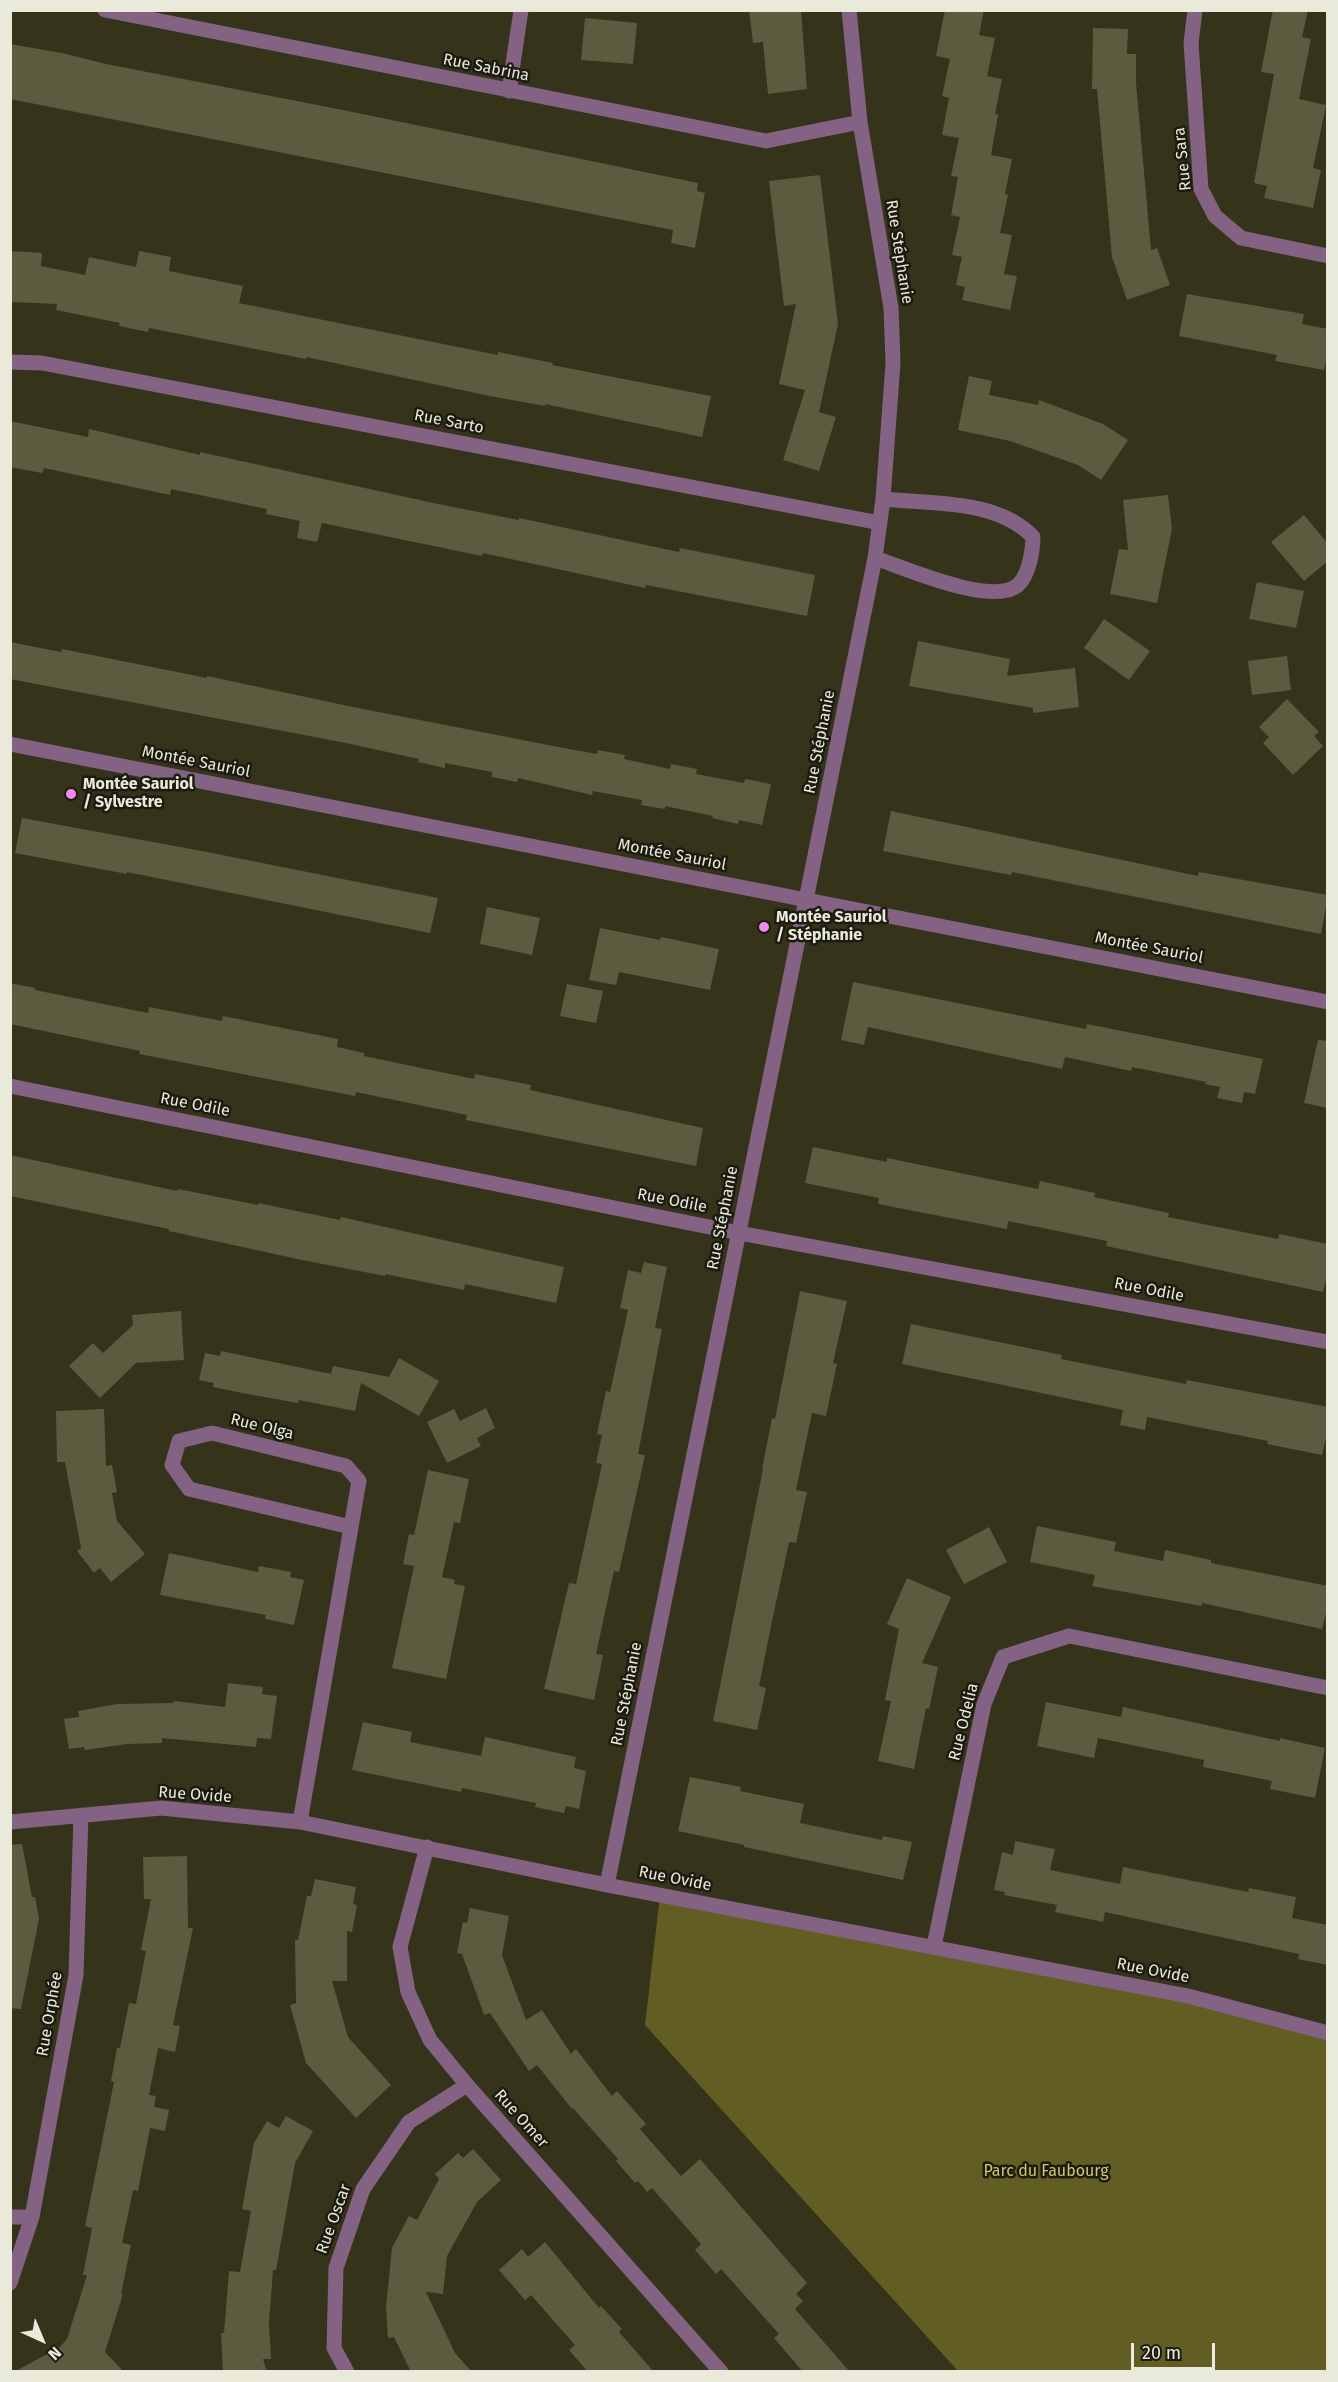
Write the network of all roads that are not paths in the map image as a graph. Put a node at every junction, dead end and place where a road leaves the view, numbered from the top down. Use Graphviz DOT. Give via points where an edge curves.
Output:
graph roads {
  1 [pos="105,10"];
  2 [pos="521,10"];
  3 [pos="849,10"];
  4 [pos="1195,10"];
  5 [pos="509,92"];
  6 [pos="860,122"];
  7 [pos="1328,256"];
  8 [pos="10,362"];
  9 [pos="883,499"];
  10 [pos="880,522"];
  11 [pos="875,558"];
  12 [pos="10,744"];
  13 [pos="806,900"];
  14 [pos="1328,1002"];
  15 [pos="10,1086"];
  16 [pos="739,1233"];
  17 [pos="1328,1342"];
  18 [pos="351,1527"];
  19 [pos="1328,1688"];
  20 [pos="81,1815"];
  21 [pos="10,1822"];
  22 [pos="300,1822"];
  23 [pos="427,1846"];
  24 [pos="607,1885"];
  25 [pos="934,1946"];
  26 [pos="1328,2033"];
  27 [pos="467,2085"];
  28 [pos="10,2217"];
  29 [pos="32,2217"];
  30 [pos="10,2283"];
  31 [pos="347,2372"];
  32 [pos="721,2372"];
  1 -- 5 [label="street, Rue Sabrina"];
  2 -- 5 [label="street"];
  3 -- 6 [label="street, Rue Stéphanie"];
  4 -- 7 [label="street, Rue Sara" via="1191,43 1201,189 1215,216 1241,238"];
  5 -- 6 [label="street, Rue Sabrina" via="766,141"];
  6 -- 9 [label="street, Rue Stéphanie" via="891,308 893,363"];
  8 -- 10 [label="street, Rue Sarto" via="42,363"];
  9 -- 10 [label="street, Rue Stéphanie"];
  9 -- 11 [label="street" via="984,508 1021,524 1033,537 1033,554 1020,584 1004,592 960,588"];
  10 -- 11 [label="street, Rue Stéphanie"];
  11 -- 13 [label="street, Rue Stéphanie"];
  12 -- 13 [label="street, Montée Sauriol"];
  13 -- 14 [label="street, Montée Sauriol"];
  13 -- 16 [label="street, Rue Stéphanie"];
  15 -- 16 [label="street, Rue Odile"];
  16 -- 17 [label="street, Rue Odile"];
  16 -- 24 [label="street, Rue Stéphanie"];
  18 -- 18 [label="street, Rue Olga" via="359,1481 346,1466 212,1433 179,1441 172,1465 189,1489"];
  18 -- 22 [label="street, Rue Olga"];
  19 -- 25 [label="street, Rue Odelia" via="1069,1636 1003,1657 984,1704"];
  20 -- 21 [label="street, Rue Ovide"];
  20 -- 22 [label="street, Rue Ovide" via="161,1808"];
  20 -- 29 [label="street, Rue Orphée" via="76,1975"];
  22 -- 23 [label="street, Rue Ovide"];
  23 -- 24 [label="street, Rue Ovide"];
  23 -- 27 [label="street, Rue Omer" via="400,1947 408,1992 430,2040"];
  24 -- 25 [label="street, Rue Ovide"];
  25 -- 26 [label="street, Rue Ovide" via="1188,1996"];
  27 -- 31 [label="street, Rue Oscar" via="410,2122 363,2189 336,2268 334,2348"];
  27 -- 32 [label="street, Rue Omer"];
  28 -- 29 [label="street"];
  29 -- 30 [label="street, Rue Orphée"];
}
